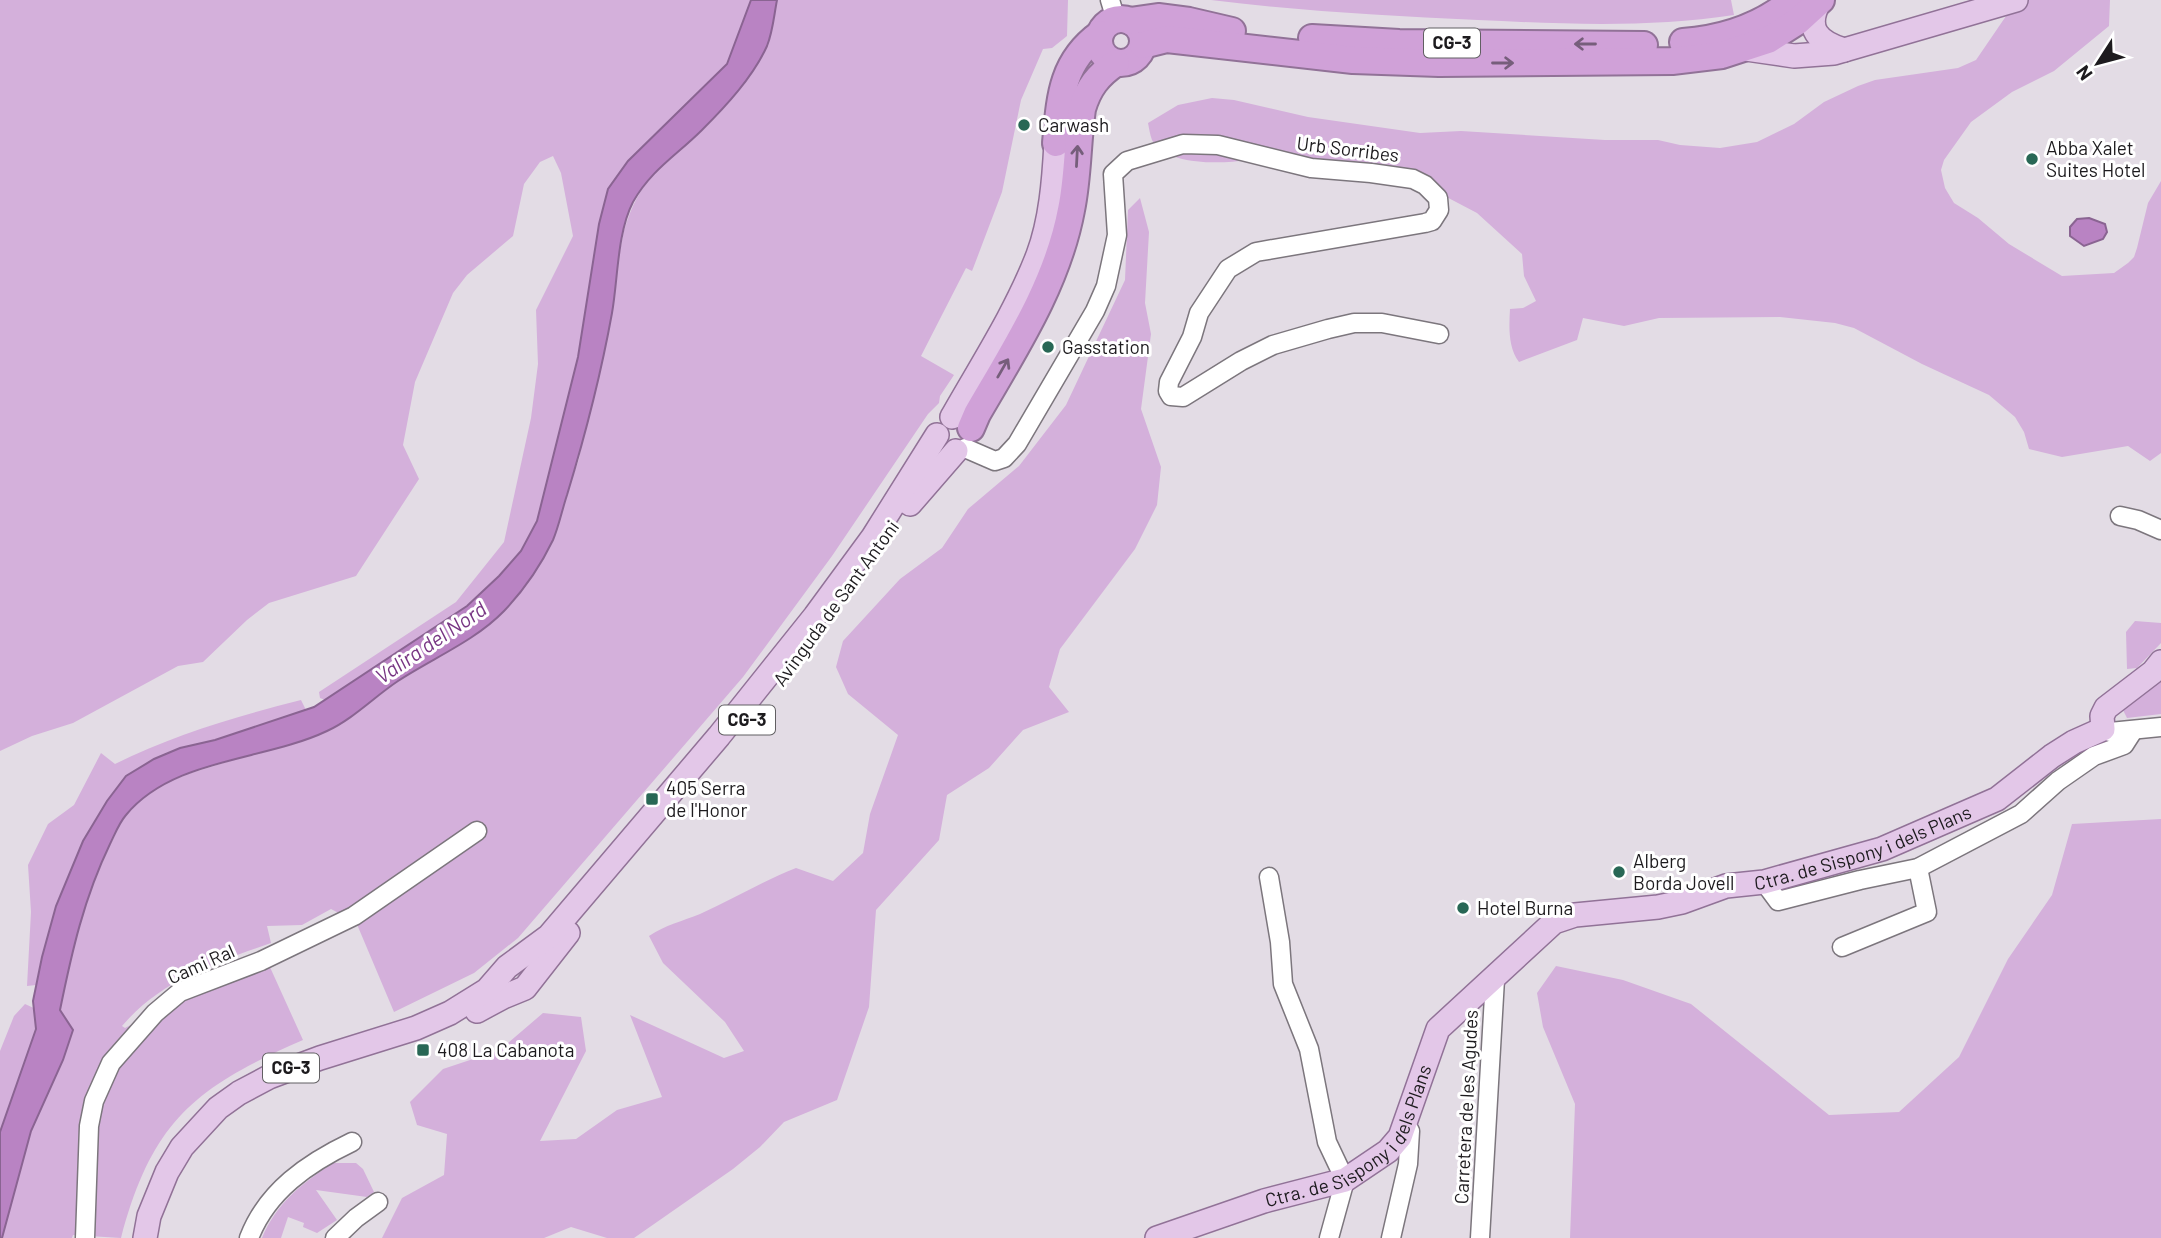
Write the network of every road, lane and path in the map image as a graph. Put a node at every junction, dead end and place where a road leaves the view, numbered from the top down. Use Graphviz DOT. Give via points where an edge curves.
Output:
graph roads {
  1 [pos="2017,0"];
  2 [pos="1807,5"];
  3 [pos="1114,19"];
  4 [pos="1143,45"];
  5 [pos="1746,49"];
  6 [pos="1836,52"];
  7 [pos="1116,63"];
  8 [pos="1056,143"];
  9 [pos="1440,334"];
  10 [pos="961,436"];
  11 [pos="2120,516"];
  12 [pos="2161,530"];
  13 [pos="2161,662"];
  14 [pos="2161,727"];
  15 [pos="2103,729"];
  16 [pos="2133,731"];
  17 [pos="477,831"];
  18 [pos="1918,868"];
  19 [pos="1269,877"];
  20 [pos="1764,882"];
  21 [pos="1842,947"];
  22 [pos="509,968"];
  23 [pos="1495,979"];
  24 [pos="525,986"];
  25 [pos="1404,1122"];
  26 [pos="352,1142"];
  27 [pos="1345,1180"];
  28 [pos="378,1202"];
  29 [pos="85,1238"];
  30 [pos="145,1238"];
  31 [pos="158,1238"];
  32 [pos="249,1238"];
  33 [pos="335,1238"];
  34 [pos="1157,1238"];
  35 [pos="1329,1238"];
  36 [pos="1391,1238"];
  37 [pos="1480,1238"];
  1 -- 6 [label="main road"];
  2 -- 3 [label="highway, CG-3, one-way" via="1729,34 1638,45 1399,43 1221,30 1158,17"];
  2 -- 5 [label="highway, CG-3" via="1768,40"];
  2 -- 6 [label="main road" via="1803,40 1808,46"];
  3 -- 4 [label="highway" via="1140,31"];
  3 -- 7 [label="highway" via="1099,41 1102,52"];
  3 -- 8 [label="highway, Avinguda de Sant Antoni / CG-3" via="1083,49 1064,80"];
  4 -- 5 [label="highway, CG-3, one-way" via="1185,40 1353,60 1439,63 1672,61"];
  4 -- 7 [label="highway, CG-3" via="1133,60"];
  5 -- 6 [label="main road" via="1794,56"];
  10 -- 7 [label="highway, Avinguda de Sant Antoni / CG-3, one-way" via="1034,314 1054,270 1071,211 1086,94 1101,73"];
  8 -- 10 [label="main road, Avinguda de Sant Antoni / CG-3" via="1048,216 1038,253"];
  9 -- 10 [label="street, Urb Sorribes" via="1382,323 1328,328 1273,345 1183,397 1171,396 1169,382 1199,313 1227,269 1256,252 1424,223 1439,210 1438,198 1413,179 1311,168 1218,145 1183,144 1127,161 1113,174 1117,235 1106,286 1017,444 995,461"];
  10 -- 22 [label="main road, Avinguda de Sant Antoni / CG-3" via="944,447 937,435 873,537 751,697 578,904 549,936"];
  10 -- 24 [label="main road, Avinguda de Sant Antoni / CG-3" via="769,694"];
  11 -- 12 [label="street"];
  13 -- 15 [label="main road" via="2106,708"];
  14 -- 16 [label="street"];
  15 -- 16 [label="street"];
  15 -- 20 [label="main road, Ctra. de Sispony i dels Plans" via="2052,756 1997,799 1882,849"];
  16 -- 18 [label="street" via="2124,745 2094,756 2021,814"];
  17 -- 29 [label="street, Cami Ral" via="354,916 261,961 180,992 155,1013 111,1063 94,1101"];
  18 -- 20 [label="street" via="1778,901"];
  18 -- 21 [label="street" via="1927,912"];
  19 -- 27 [label="street" via="1283,984 1309,1049 1327,1142"];
  20 -- 23 [label="main road, Ctra. de Sispony i dels Plans" via="1726,886 1682,902 1575,915 1554,922"];
  22 -- 24 [label="main road" via="522,964 528,969"];
  22 -- 30 [label="main road, CG-3" via="487,990 450,1013 268,1077 218,1108 174,1159 153,1202"];
  23 -- 25 [label="main road, Ctra. de Sispony i dels Plans" via="1438,1029"];
  23 -- 37 [label="street, Carretera de les Agudes"];
  24 -- 31 [label="main road, CG-3" via="412,1040 285,1082 232,1113 198,1146 177,1178"];
  25 -- 27 [label="main road, Ctra. de Sispony i dels Plans" via="1400,1137 1388,1151"];
  25 -- 36 [label="street" via="1410,1131 1408,1164"];
  26 -- 32 [label="street" via="315,1161 281,1188"];
  27 -- 34 [label="main road, Ctra. de Sispony i dels Plans" via="1264,1201"];
  27 -- 35 [label="street"];
  28 -- 33 [label="street"];
}
